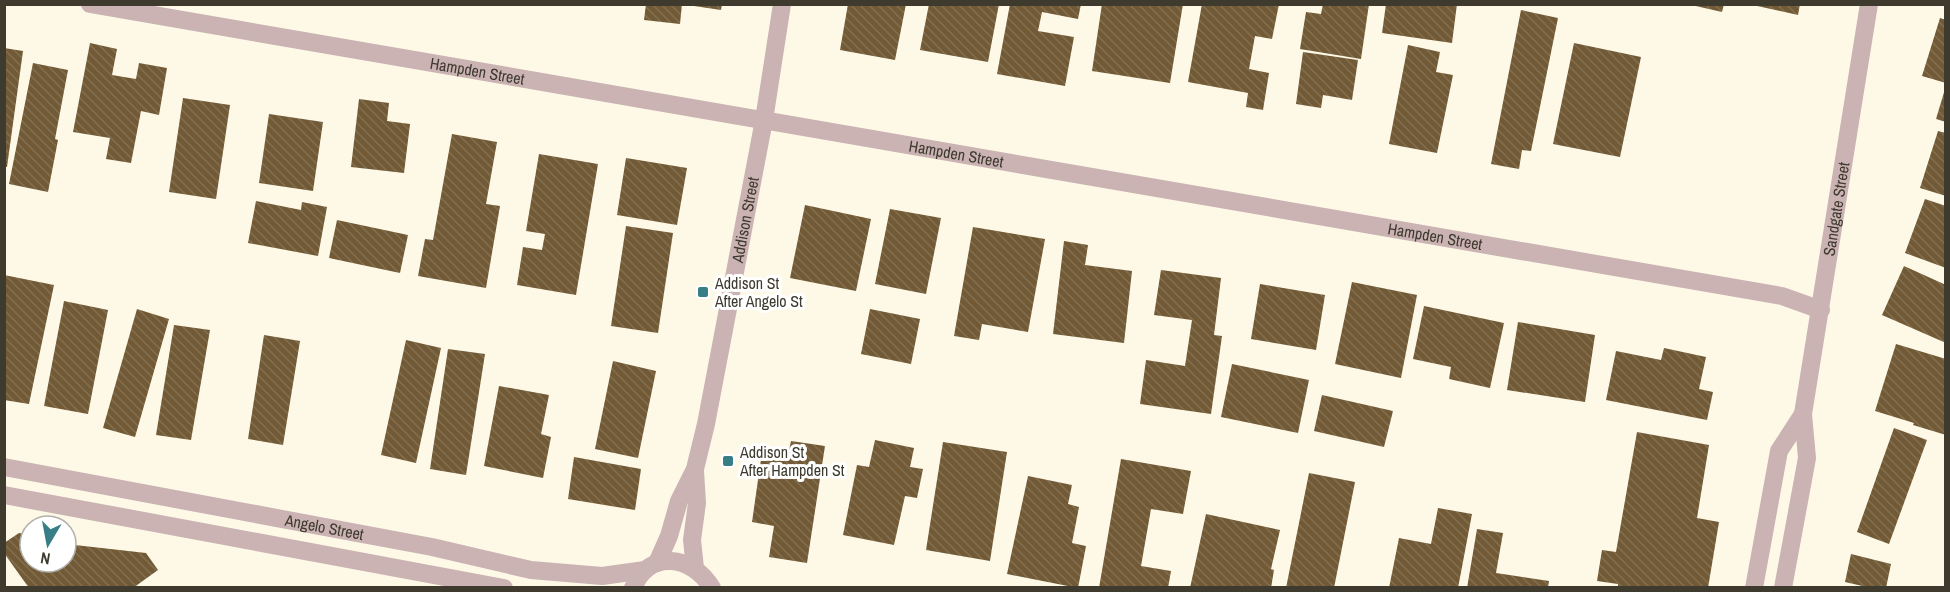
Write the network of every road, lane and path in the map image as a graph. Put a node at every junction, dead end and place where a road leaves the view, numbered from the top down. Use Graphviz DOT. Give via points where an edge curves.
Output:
graph roads {
  1 [pos="90,4"];
  2 [pos="782,4"];
  3 [pos="1869,4"];
  4 [pos="764,120"];
  5 [pos="1821,310"];
  6 [pos="1803,414"];
  7 [pos="4,467"];
  8 [pos="695,469"];
  9 [pos="4,495"];
  10 [pos="651,567"];
  11 [pos="695,568"];
  12 [pos="504,588"];
  13 [pos="633,588"];
  14 [pos="712,588"];
  15 [pos="1754,588"];
  16 [pos="1783,588"];
  1 -- 4 [label="street, Hampden Street"];
  2 -- 4 [label="street, Addison Street"];
  3 -- 5 [label="street, Sandgate Street"];
  4 -- 5 [label="street, Hampden Street" via="1782,296"];
  4 -- 8 [label="street, Addison Street"];
  5 -- 6 [label="street, Sandgate Street"];
  6 -- 15 [label="street, Sandgate Street" via="1779,451"];
  6 -- 16 [label="street, Sandgate Street" via="1807,458"];
  7 -- 10 [label="street, Angelo Street" via="432,547 531,570 602,576"];
  8 -- 10 [label="street, Addison Street" via="679,501 669,536"];
  8 -- 11 [label="street, Addison Street"];
  9 -- 12 [label="street, Angelo Street"];
  10 -- 11 [label="street, Angelo Street" via="676,561"];
  10 -- 13 [label="street, Addison Street"];
  11 -- 14 [label="street"];
}
